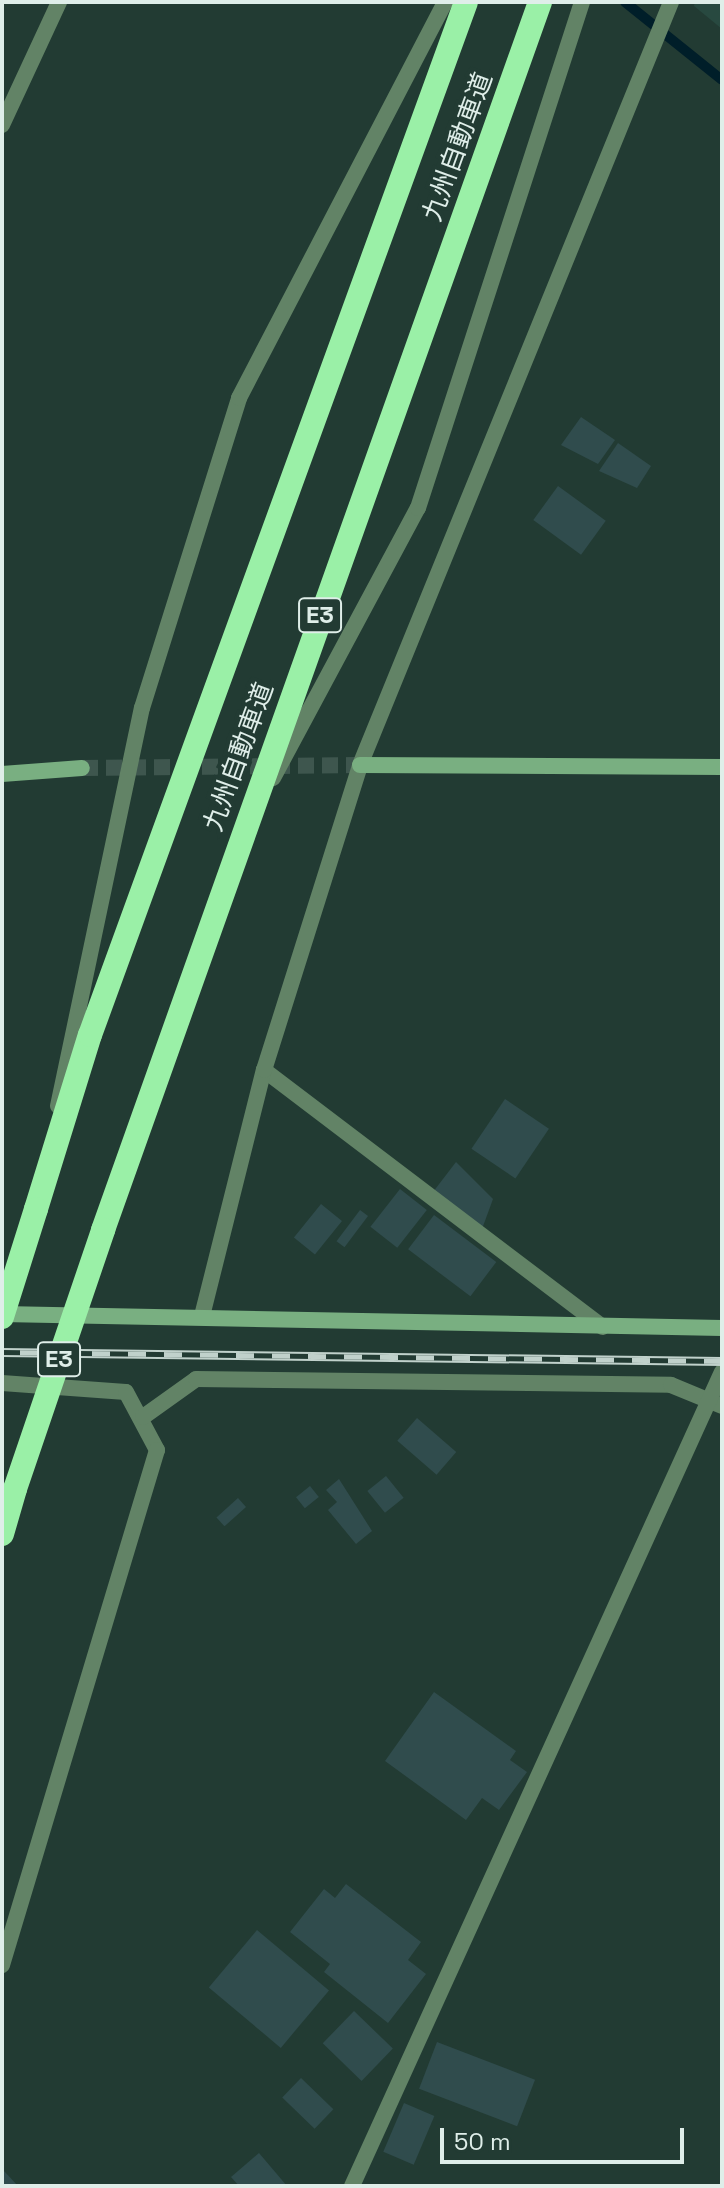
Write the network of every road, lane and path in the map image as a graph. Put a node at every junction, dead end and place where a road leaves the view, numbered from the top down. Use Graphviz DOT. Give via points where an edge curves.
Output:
graph roads {
  1 [pos="59,2"];
  2 [pos="445,2"];
  3 [pos="466,2"];
  4 [pos="540,2"];
  5 [pos="582,2"];
  6 [pos="671,2"];
  7 [pos="2,125"];
  8 [pos="360,765"];
  9 [pos="722,767"];
  10 [pos="82,768"];
  11 [pos="2,774"];
  12 [pos="237,847"];
  13 [pos="264,1070"];
  14 [pos="36,1209"];
  15 [pos="2,1316"];
  16 [pos="202,1316"];
  17 [pos="602,1327"];
  18 [pos="722,1328"];
  19 [pos="722,1372"];
  20 [pos="2,1383"];
  21 [pos="715,1404"];
  22 [pos="143,1417"];
  23 [pos="2,1534"];
  24 [pos="2,1965"];
  25 [pos="352,2186"];
  1 -- 7 [label="street"];
  2 -- 14 [label="street" via="239,398 142,708"];
  3 -- 14 [label="highway, 九州自動車道" via="90,1035"];
  4 -- 12 [label="highway, 九州自動車道 / E3"];
  5 -- 12 [label="street" via="418,508"];
  6 -- 8 [label="street"];
  8 -- 9 [label="street"];
  8 -- 13 [label="street"];
  10 -- 11 [label="street"];
  12 -- 23 [label="highway, 九州自動車道 / E3, bridge"];
  13 -- 16 [label="street"];
  13 -- 17 [label="street"];
  14 -- 15 [label="highway, 九州自動車道, bridge"];
  15 -- 16 [label="street"];
  16 -- 17 [label="street"];
  17 -- 18 [label="street"];
  19 -- 21 [label="street"];
  20 -- 22 [label="street" via="126,1392"];
  21 -- 22 [label="street" via="671,1385 196,1379"];
  21 -- 25 [label="street"];
  22 -- 24 [label="street" via="157,1450"];
}
